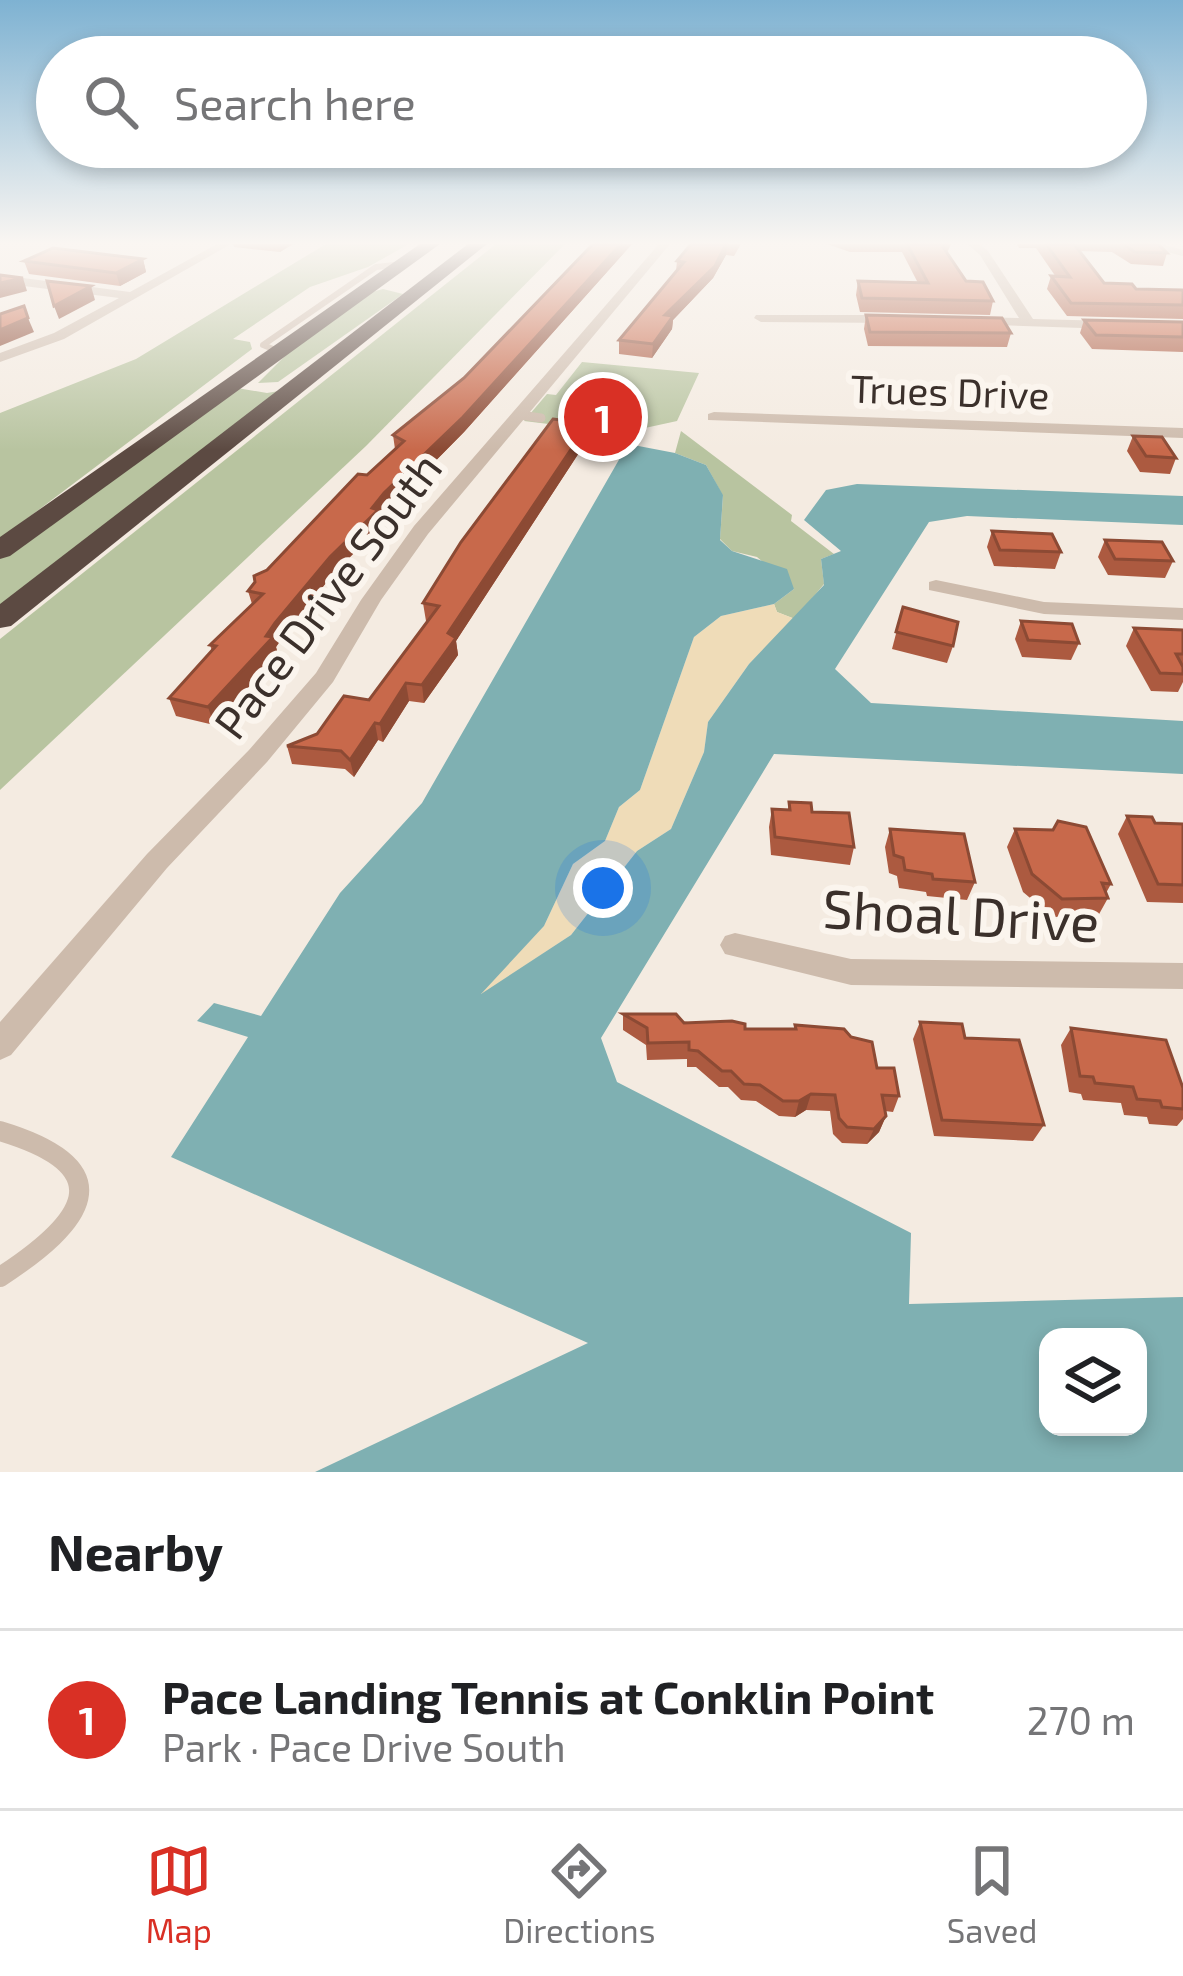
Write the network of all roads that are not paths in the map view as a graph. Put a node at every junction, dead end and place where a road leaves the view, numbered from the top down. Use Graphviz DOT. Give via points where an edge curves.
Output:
graph roads {
  1 [pos="103,313"];
  2 [pos="310,313"];
  3 [pos="335,313"];
  4 [pos="397,313"];
  5 [pos="611,313"];
  6 [pos="1023,313"];
  7 [pos="761,318"];
  8 [pos="917,319"];
  9 [pos="962,320"];
  10 [pos="1029,322"];
  11 [pos="1139,326"];
  12 [pos="0,358"];
  13 [pos="270,358"];
  14 [pos="334,361"];
  15 [pos="714,417"];
  16 [pos="1183,433"];
  17 [pos="0,550"];
  18 [pos="936,586"];
  19 [pos="1183,614"];
  20 [pos="0,619"];
  21 [pos="735,945"];
  22 [pos="1183,976"];
  23 [pos="0,1045"];
  24 [pos="0,1131"];
  25 [pos="0,1276"];
  1 -- 12 [label="street"];
  2 -- 13 [label="lane" via="263,345"];
  3 -- 13 [label="highway"];
  4 -- 14 [label="highway"];
  5 -- 23 [label="street, Pace Drive South" via="530,417 421,530 326,677"];
  6 -- 10 [label="street"];
  7 -- 8 [label="street"];
  9 -- 10 [label="street"];
  10 -- 11 [label="street"];
  13 -- 14 [label="highway" via="252,383 267,387"];
  13 -- 17 [label="highway"];
  14 -- 20 [label="highway"];
  15 -- 16 [label="street, Trues Drive"];
  18 -- 19 [label="street" via="1044,608"];
  21 -- 22 [label="street, Shoal Drive" via="850,972"];
  24 -- 25 [label="lane" via="63,1156 81,1196 68,1226"];
}
